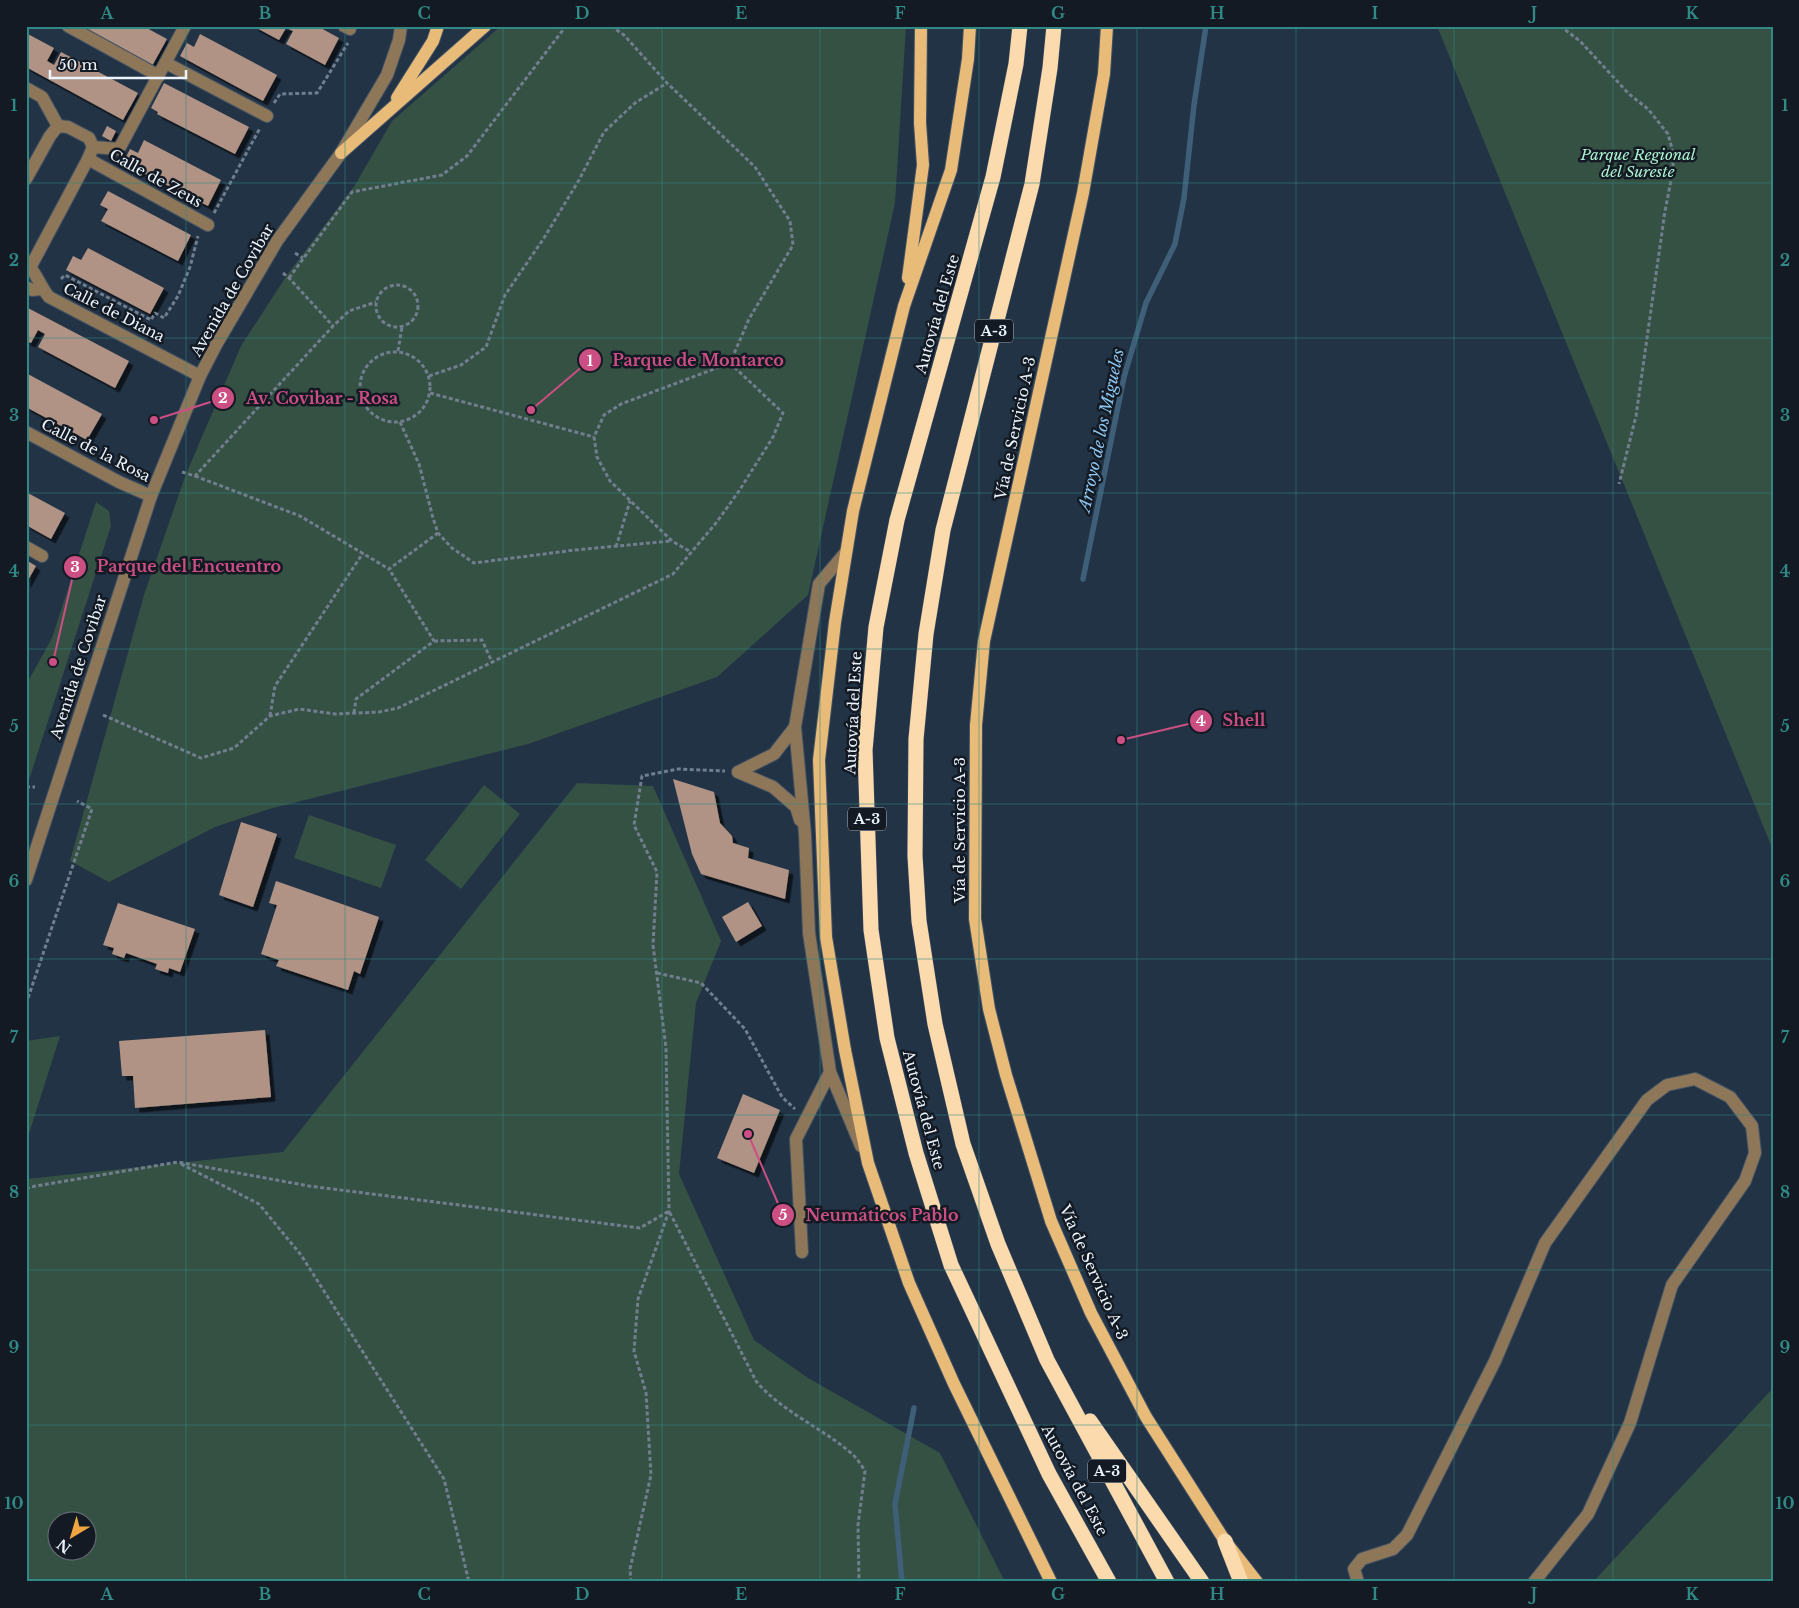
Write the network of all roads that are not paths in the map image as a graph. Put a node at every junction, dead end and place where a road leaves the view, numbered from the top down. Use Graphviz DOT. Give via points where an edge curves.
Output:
graph roads {
  1 [pos="68,26"];
  2 [pos="185,26"];
  3 [pos="400,26"];
  4 [pos="438,26"];
  5 [pos="485,26"];
  6 [pos="922,26"];
  7 [pos="970,26"];
  8 [pos="1020,26"];
  9 [pos="1054,26"];
  10 [pos="1107,26"];
  11 [pos="166,63"];
  12 [pos="159,76"];
  13 [pos="26,88"];
  14 [pos="389,111"];
  15 [pos="267,116"];
  16 [pos="58,126"];
  17 [pos="93,147"];
  18 [pos="341,153"];
  19 [pos="88,159"];
  20 [pos="26,179"];
  21 [pos="208,225"];
  22 [pos="29,265"];
  23 [pos="26,288"];
  24 [pos="42,288"];
  25 [pos="904,306"];
  26 [pos="200,376"];
  27 [pos="26,432"];
  28 [pos="151,496"];
  29 [pos="26,547"];
  30 [pos="846,552"];
  31 [pos="42,556"];
  32 [pos="795,727"];
  33 [pos="804,834"];
  34 [pos="26,880"];
  35 [pos="830,1072"];
  36 [pos="868,1162"];
  37 [pos="802,1252"];
  38 [pos="1047,1360"];
  39 [pos="1226,1541"];
  40 [pos="1051,1582"];
  41 [pos="1109,1582"];
  42 [pos="1168,1582"];
  43 [pos="1202,1582"];
  44 [pos="1240,1582"];
  45 [pos="1257,1582"];
  46 [pos="1358,1582"];
  47 [pos="1534,1582"];
  1 -- 12 [label="street"];
  2 -- 11 [label="street"];
  3 -- 18 [label="street, Avenida de Covibar" via="399,40 387,75"];
  4 -- 14 [label="main road" via="433,41"];
  5 -- 14 [label="main road, Avenida de Covibar"];
  6 -- 25 [label="main road" via="920,123 923,165"];
  7 -- 25 [label="main road" via="951,170"];
  8 -- 41 [label="highway, Autovía del Este / A-3" via="1016,64 993,177 897,520 876,627 865,750 871,930 886,1038 916,1153 951,1265 1049,1474"];
  9 -- 38 [label="highway, Autovía del Este / A-3" via="1032,184 941,539 926,634 916,738 919,921 936,1024 964,1144 998,1244"];
  10 -- 39 [label="main road, Vía de Servicio A-3" via="1104,74 1083,193 984,641 976,725 975,919 989,1009 1051,1221 1092,1313 1146,1417"];
  11 -- 12 [label="street"];
  11 -- 15 [label="street"];
  12 -- 17 [label="street" via="119,148"];
  13 -- 16 [label="street" via="42,97"];
  14 -- 18 [label="main road, Avenida de Covibar"];
  16 -- 17 [label="street" via="68,127 89,138"];
  16 -- 20 [label="street"];
  17 -- 19 [label="street"];
  18 -- 26 [label="street, Avenida de Covibar" via="277,241"];
  19 -- 21 [label="street, Calle de Zeus"];
  19 -- 22 [label="street"];
  22 -- 24 [label="street, Calle de Diana"];
  23 -- 24 [label="street"];
  24 -- 26 [label="street, Calle de Diana" via="49,297"];
  25 -- 30 [label="main road" via="853,511"];
  26 -- 28 [label="street, Avenida de Covibar"];
  27 -- 28 [label="street, Calle de la Rosa"];
  28 -- 34 [label="street, Avenida de Covibar"];
  29 -- 31 [label="street"];
  30 -- 32 [label="street" via="818,584"];
  30 -- 36 [label="main road" via="819,760 826,936"];
  32 -- 33 [label="street"];
  32 -- 33 [label="street" via="774,754 738,772 773,787 796,807"];
  33 -- 35 [label="street" via="809,933"];
  35 -- 36 [label="street"];
  35 -- 37 [label="street" via="796,1139"];
  36 -- 40 [label="main road" via="909,1283 954,1384"];
  38 -- 42 [label="highway, Autovía del Este / A-3"];
  38 -- 43 [label="highway"];
  39 -- 44 [label="highway"];
  39 -- 45 [label="main road, Vía de Servicio A-3"];
  46 -- 47 [label="street" via="1354,1569 1362,1559 1393,1549 1406,1535 1495,1361 1545,1243 1647,1100 1667,1085 1695,1079 1730,1097 1752,1126 1755,1152 1745,1181 1672,1285 1630,1423 1588,1514"];
}
